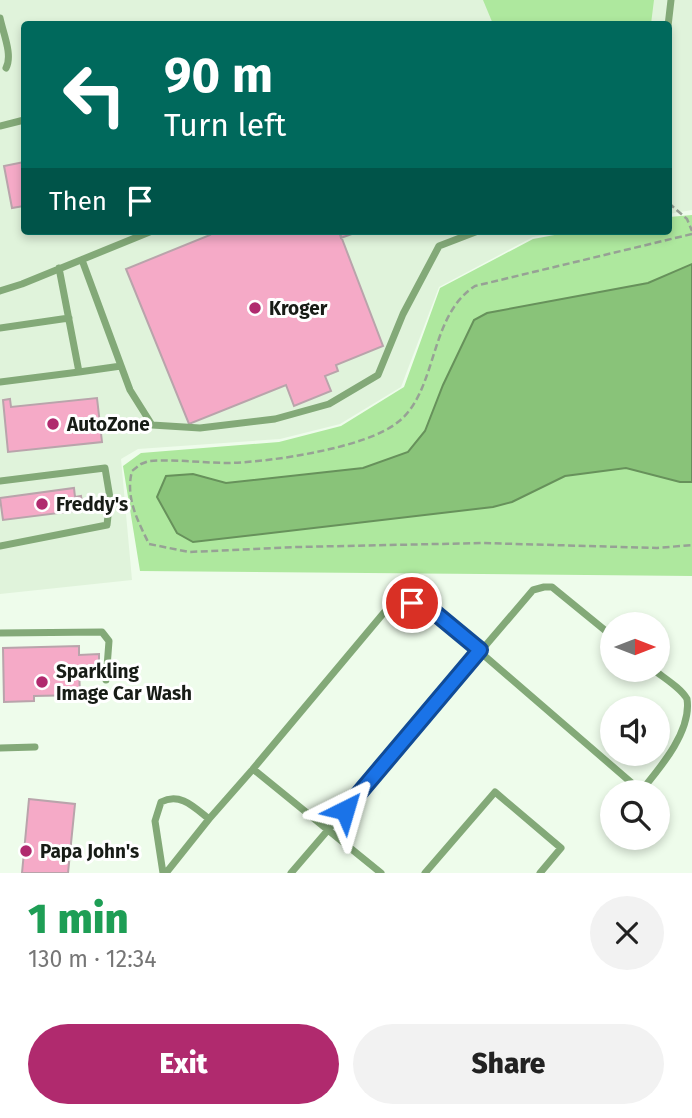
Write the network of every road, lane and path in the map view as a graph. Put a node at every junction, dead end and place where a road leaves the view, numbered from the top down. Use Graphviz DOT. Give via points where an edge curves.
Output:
graph roads {
  1 [pos="671,0"];
  2 [pos="0,18"];
  3 [pos="669,21"];
  4 [pos="6,68"];
  5 [pos="21,121"];
  6 [pos="0,126"];
  7 [pos="672,206"];
  8 [pos="692,233"];
  9 [pos="142,235"];
  10 [pos="468,235"];
  11 [pos="82,260"];
  12 [pos="59,268"];
  13 [pos="0,291"];
  14 [pos="69,318"];
  15 [pos="0,328"];
  16 [pos="121,366"];
  17 [pos="79,372"];
  18 [pos="0,382"];
  19 [pos="0,481"];
  20 [pos="692,545"];
  21 [pos="0,546"];
  22 [pos="600,626"];
  23 [pos="0,633"];
  24 [pos="480,650"];
  25 [pos="106,680"];
  26 [pos="669,682"];
  27 [pos="35,747"];
  28 [pos="0,748"];
  29 [pos="253,769"];
  30 [pos="209,819"];
  31 [pos="328,830"];
  32 [pos="164,873"];
  33 [pos="291,873"];
  34 [pos="381,873"];
  35 [pos="425,873"];
  36 [pos="540,873"];
  1 -- 3 [label="lane"];
  2 -- 4 [label="lane" via="9,58"];
  5 -- 6 [label="lane"];
  7 -- 8 [label="path" via="687,219"];
  8 -- 20 [label="path" via="475,286 454,305 409,411 399,422 369,438 254,461 149,461 132,471 130,495 149,544 189,552 483,543"];
  9 -- 11 [label="lane"];
  10 -- 16 [label="lane" via="439,246 378,375 329,404 275,419 200,428 152,425"];
  11 -- 12 [label="lane"];
  11 -- 16 [label="lane"];
  12 -- 13 [label="lane"];
  12 -- 14 [label="lane"];
  14 -- 15 [label="lane"];
  14 -- 17 [label="lane"];
  16 -- 17 [label="lane"];
  17 -- 18 [label="lane"];
  19 -- 21 [label="lane" via="105,468 110,498 107,525"];
  22 -- 24 [label="lane" via="552,587 544,586 533,590"];
  23 -- 25 [label="lane" via="102,632 109,641"];
  24 -- 26 [label="lane" via="641,791 687,737 691,725 692,712 685,695"];
  24 -- 29 [label="lane" via="428,607 412,603 387,609"];
  24 -- 31 [label="lane"];
  27 -- 28 [label="lane"];
  29 -- 30 [label="lane"];
  29 -- 31 [label="lane"];
  30 -- 32 [label="lane"];
  30 -- 32 [label="lane" via="183,799 170,797 161,802 155,821"];
  31 -- 33 [label="lane"];
  31 -- 34 [label="lane"];
  35 -- 36 [label="lane" via="495,792 561,848"];
}
